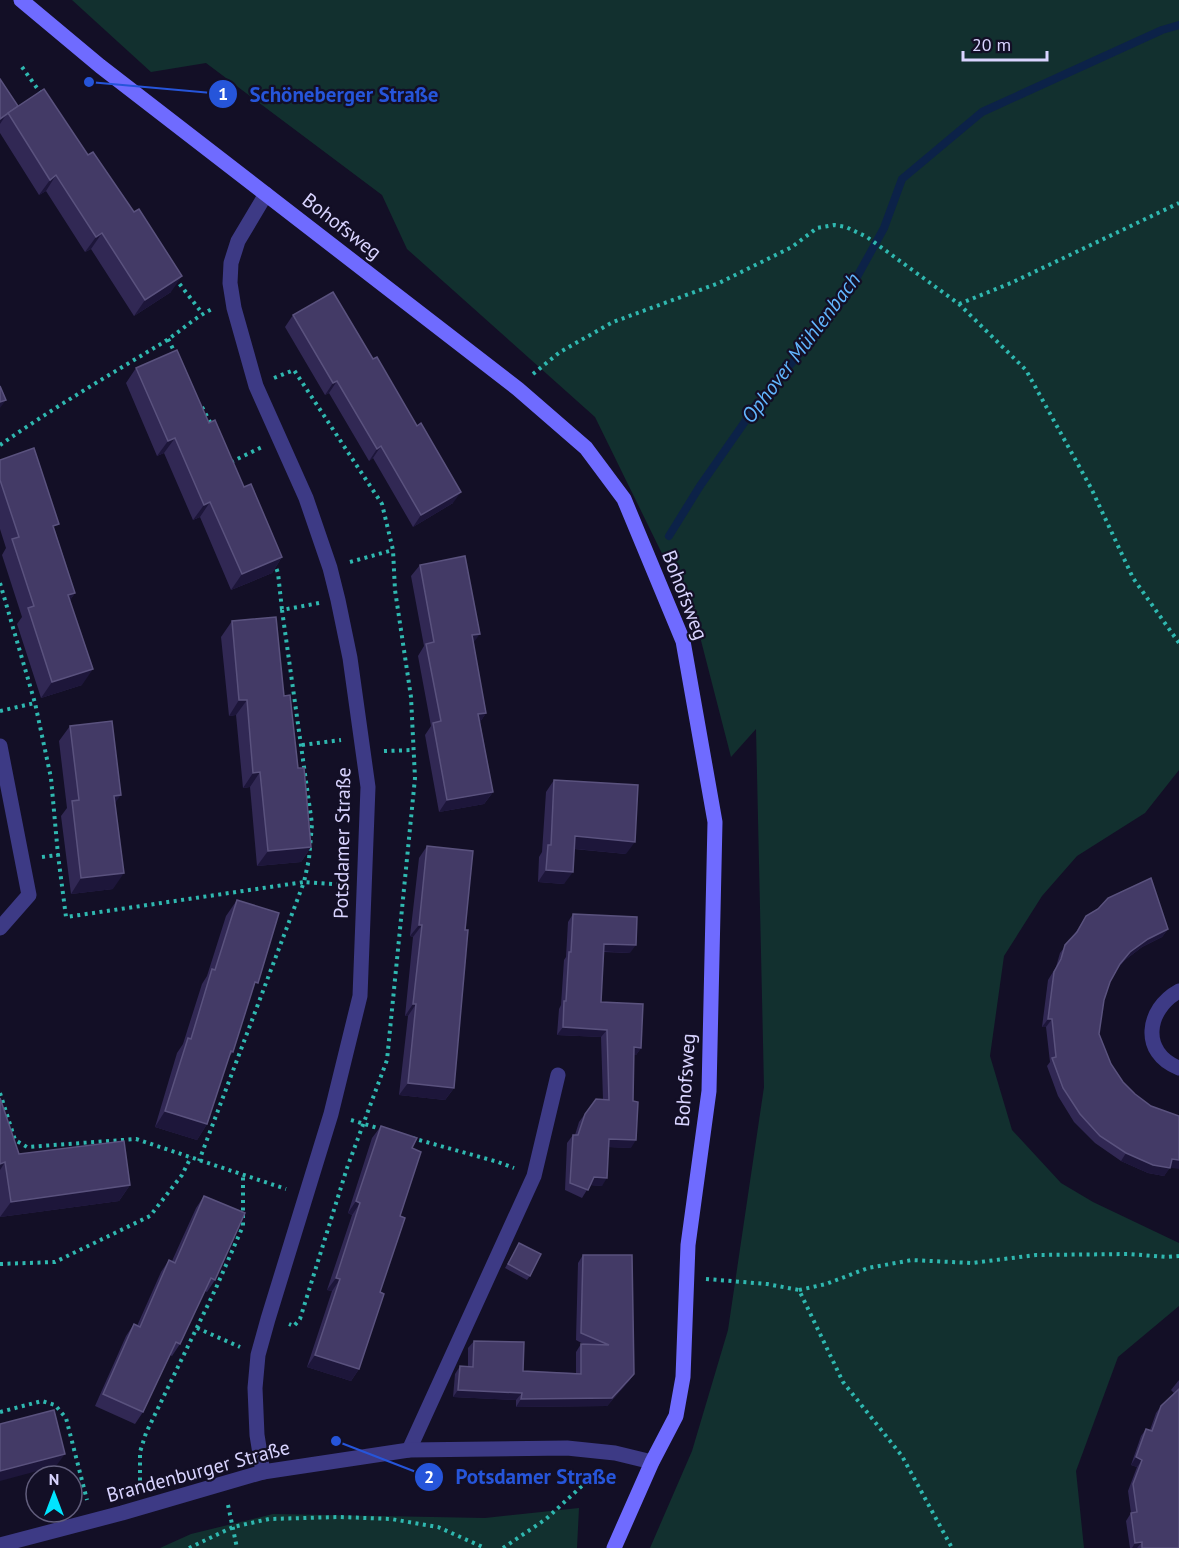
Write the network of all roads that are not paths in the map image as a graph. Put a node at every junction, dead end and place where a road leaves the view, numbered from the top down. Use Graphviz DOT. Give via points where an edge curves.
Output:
graph roads {
  1 [pos="21,0"];
  2 [pos="266,194"];
  3 [pos="0,746"];
  4 [pos="0,928"];
  5 [pos="1179,991"];
  6 [pos="1179,1068"];
  7 [pos="558,1075"];
  8 [pos="409,1450"];
  9 [pos="652,1462"];
  10 [pos="263,1472"];
  11 [pos="0,1545"];
  12 [pos="614,1548"];
  1 -- 2 [label="street, Bohofsweg"];
  2 -- 9 [label="street, Bohofsweg" via="518,389 586,448 624,499 684,641 715,822 709,1091 688,1245 684,1377 676,1416"];
  2 -- 10 [label="street, Potsdamer Straße" via="238,241 230,284 256,386 306,498 330,568 350,658 363,745 368,831 360,996 331,1114 258,1355 255,1388"];
  3 -- 4 [label="street" via="30,895"];
  5 -- 6 [label="street" via="1159,1007 1152,1032 1162,1057"];
  7 -- 8 [label="street" via="534,1176"];
  8 -- 9 [label="street, Brandenburger Straße" via="567,1448"];
  8 -- 10 [label="street, Brandenburger Straße"];
  9 -- 12 [label="street, Bohofsweg"];
  10 -- 11 [label="street, Brandenburger Straße"];
}
